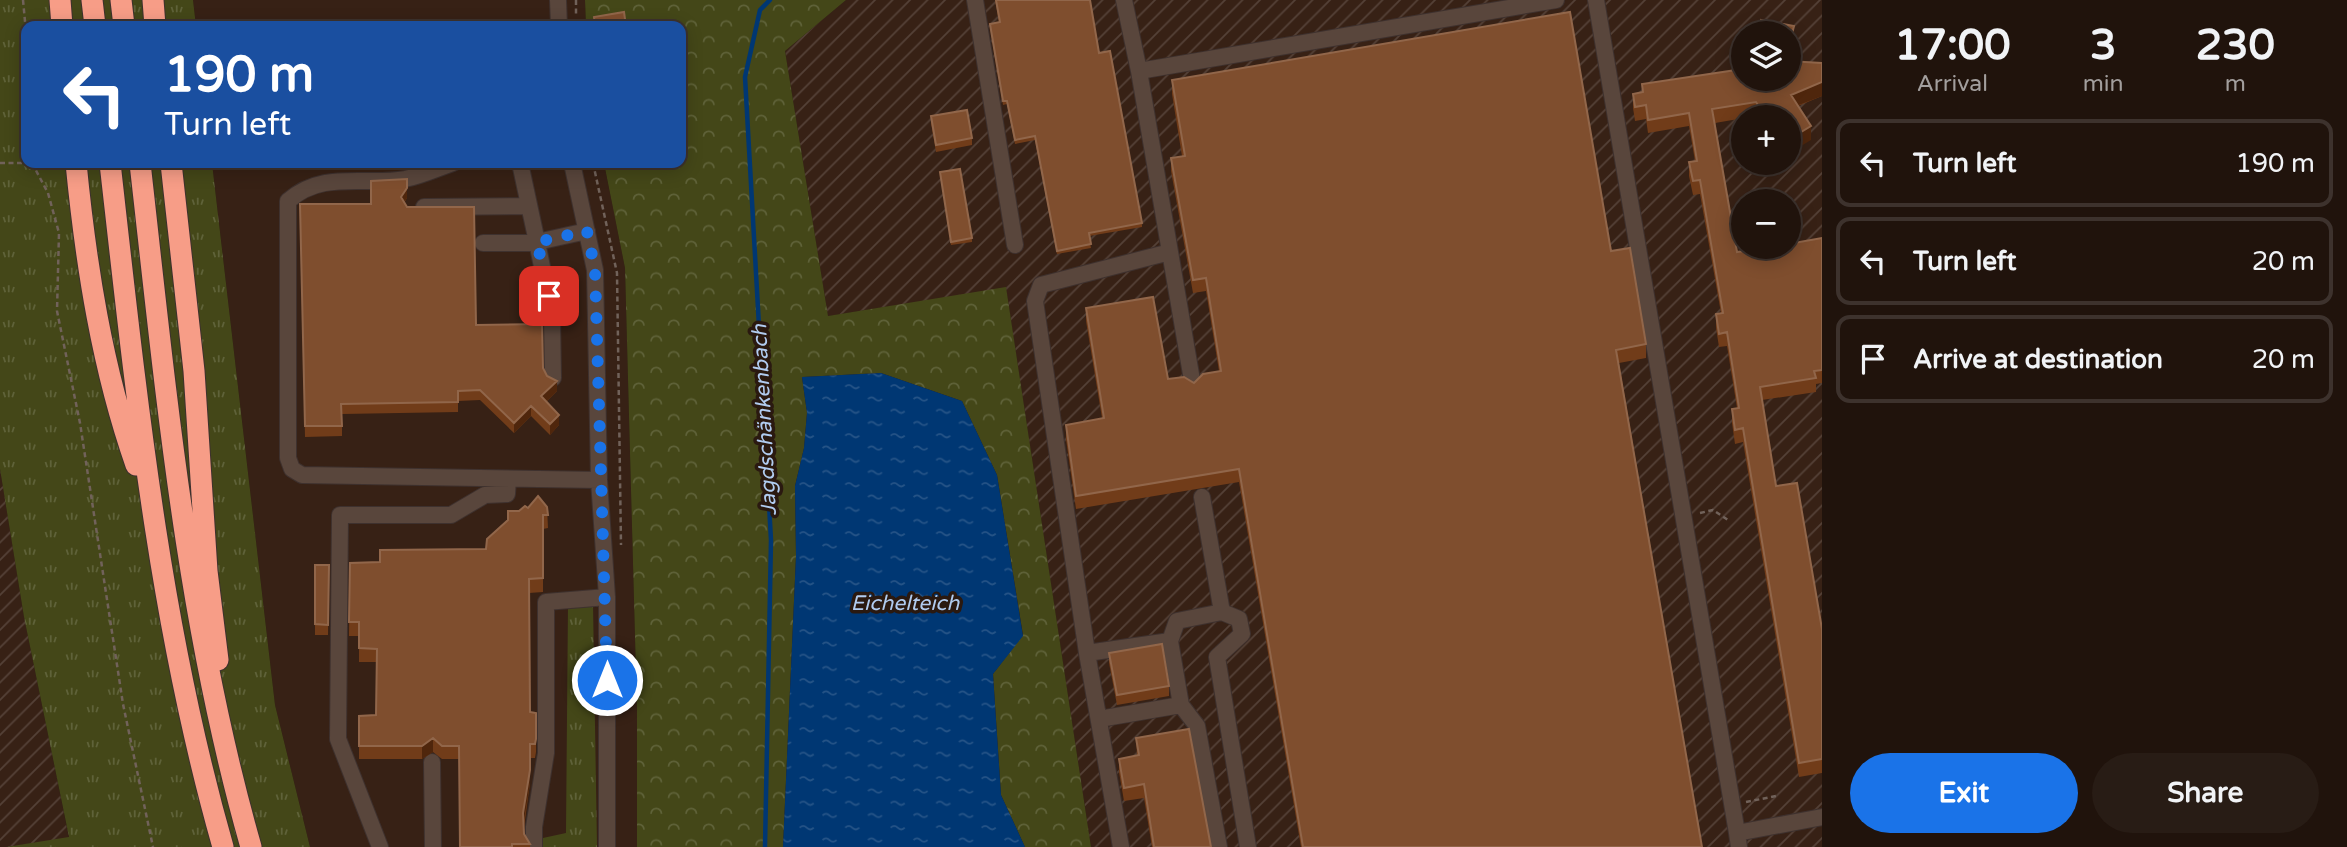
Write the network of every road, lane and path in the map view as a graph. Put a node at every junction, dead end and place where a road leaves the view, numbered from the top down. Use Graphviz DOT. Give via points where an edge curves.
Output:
graph roads {
  1 [pos="23,0"];
  2 [pos="60,0"];
  3 [pos="92,0"];
  4 [pos="121,0"];
  5 [pos="153,0"];
  6 [pos="558,0"];
  7 [pos="975,0"];
  8 [pos="1124,0"];
  9 [pos="1556,0"];
  10 [pos="1596,0"];
  11 [pos="25,21"];
  12 [pos="62,21"];
  13 [pos="94,21"];
  14 [pos="123,21"];
  15 [pos="155,21"];
  16 [pos="559,21"];
  17 [pos="1139,71"];
  18 [pos="0,163"];
  19 [pos="21,163"];
  20 [pos="35,168"];
  21 [pos="77,168"];
  22 [pos="111,168"];
  23 [pos="141,168"];
  24 [pos="172,168"];
  25 [pos="438,168"];
  26 [pos="521,168"];
  27 [pos="573,168"];
  28 [pos="594,168"];
  29 [pos="529,206"];
  30 [pos="411,208"];
  31 [pos="585,232"];
  32 [pos="483,243"];
  33 [pos="537,243"];
  34 [pos="1016,245"];
  35 [pos="1170,252"];
  36 [pos="553,378"];
  37 [pos="1193,386"];
  38 [pos="508,479"];
  39 [pos="599,480"];
  40 [pos="1202,496"];
  41 [pos="151,507"];
  42 [pos="1683,516"];
  43 [pos="1728,520"];
  44 [pos="621,552"];
  45 [pos="607,597"];
  46 [pos="1222,612"];
  47 [pos="1170,641"];
  48 [pos="1087,653"];
  49 [pos="213,701"];
  50 [pos="1181,705"];
  51 [pos="1099,719"];
  52 [pos="432,762"];
  53 [pos="1776,796"];
  54 [pos="1732,806"];
  55 [pos="1822,817"];
  56 [pos="1738,840"];
  57 [pos="153,847"];
  58 [pos="223,847"];
  59 [pos="251,847"];
  60 [pos="380,847"];
  61 [pos="433,847"];
  62 [pos="534,847"];
  63 [pos="607,847"];
  64 [pos="1121,847"];
  65 [pos="1219,847"];
  66 [pos="1248,847"];
  1 -- 11 [label="path"];
  2 -- 12 [label="highway"];
  3 -- 13 [label="highway"];
  4 -- 14 [label="highway"];
  5 -- 15 [label="highway"];
  6 -- 16 [label="street"];
  7 -- 34 [label="street"];
  8 -- 17 [label="street"];
  9 -- 17 [label="street"];
  10 -- 42 [label="street"];
  17 -- 35 [label="street"];
  18 -- 19 [label="path"];
  20 -- 57 [label="path" via="48,193 59,233 57,311 80,423 123,704"];
  21 -- 41 [label="highway" via="96,316 125,433"];
  22 -- 41 [label="highway"];
  23 -- 49 [label="highway" via="176,479"];
  24 -- 49 [label="highway" via="218,659"];
  25 -- 38 [label="street" via="406,179 321,182 307,186 288,201 289,463 299,475"];
  26 -- 29 [label="street"];
  27 -- 31 [label="street"];
  28 -- 44 [label="path" via="617,273"];
  29 -- 30 [label="street"];
  29 -- 33 [label="street"];
  31 -- 33 [label="street"];
  31 -- 39 [label="street" via="595,270"];
  32 -- 33 [label="street"];
  33 -- 36 [label="street" via="552,316"];
  35 -- 37 [label="street"];
  35 -- 48 [label="street" via="1041,285 1035,302"];
  38 -- 39 [label="street"];
  38 -- 60 [label="street" via="508,494 485,495 451,515 340,515 338,739"];
  39 -- 45 [label="street"];
  40 -- 46 [label="street"];
  41 -- 58 [label="highway" via="184,696"];
  42 -- 43 [label="path" via="1713,510"];
  42 -- 54 [label="street"];
  45 -- 62 [label="street" via="546,602 546,753"];
  45 -- 63 [label="street"];
  46 -- 47 [label="street" via="1177,621"];
  46 -- 66 [label="street" via="1239,619 1242,634 1217,657"];
  47 -- 48 [label="street"];
  47 -- 50 [label="street"];
  48 -- 51 [label="street"];
  49 -- 59 [label="highway"];
  50 -- 51 [label="street"];
  50 -- 65 [label="street" via="1196,726"];
  51 -- 64 [label="street"];
  52 -- 61 [label="street"];
  53 -- 54 [label="path"];
  54 -- 56 [label="street"];
  55 -- 56 [label="street"];
}
